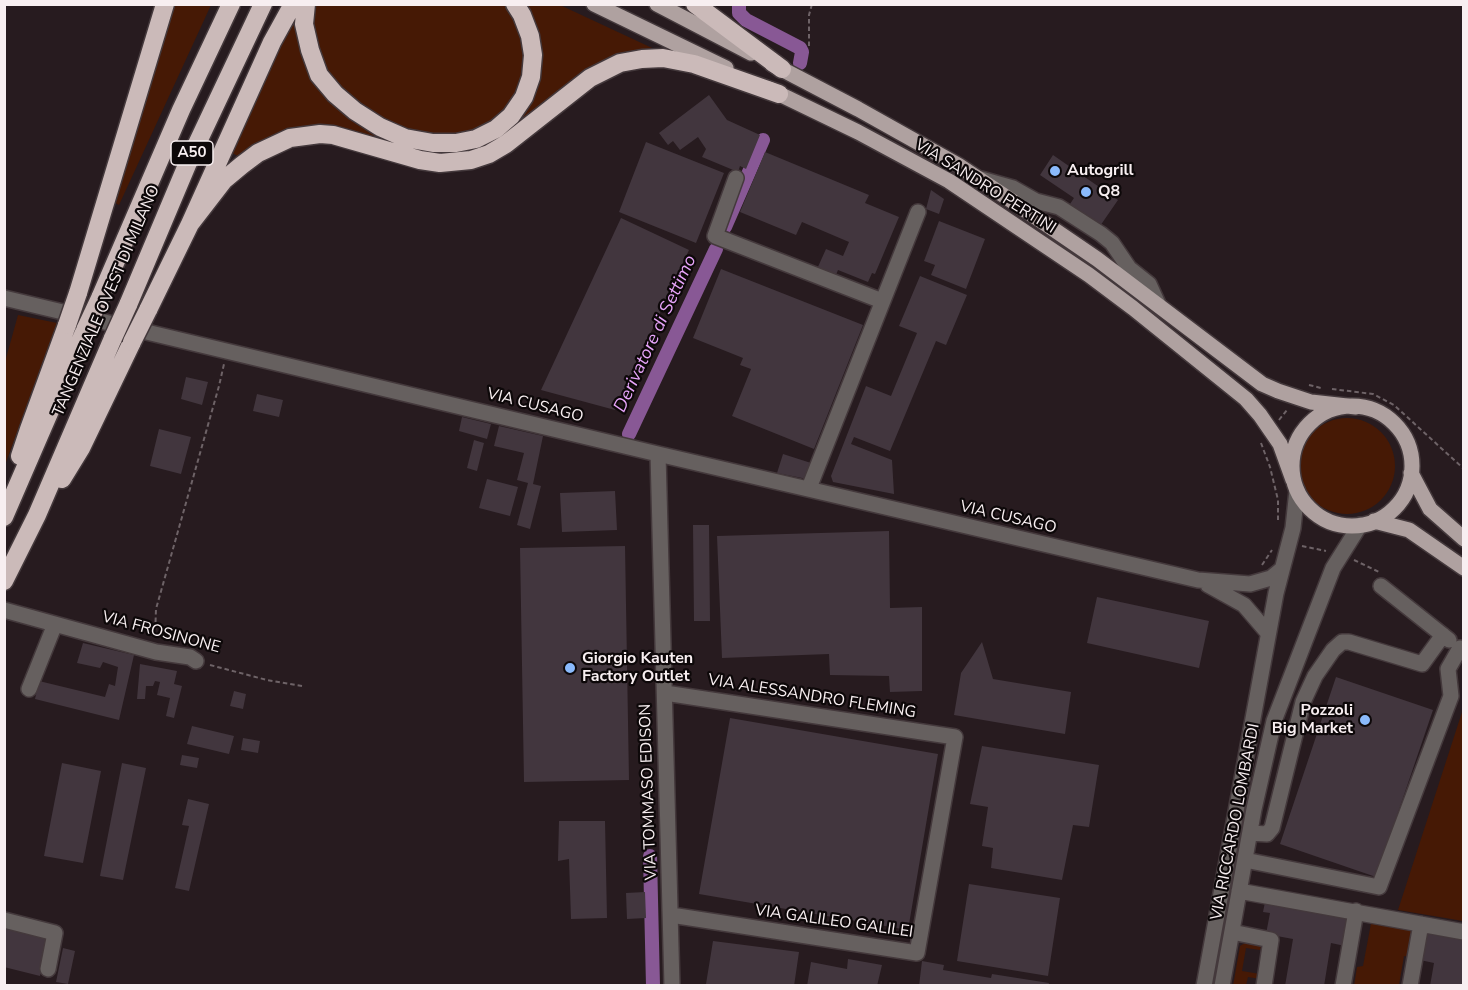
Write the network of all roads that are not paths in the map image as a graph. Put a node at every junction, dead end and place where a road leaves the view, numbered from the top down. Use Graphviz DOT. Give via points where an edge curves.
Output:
graph roads {
  1 [pos="165,4"];
  2 [pos="231,4"];
  3 [pos="263,4"];
  4 [pos="293,4"];
  5 [pos="306,4"];
  6 [pos="514,4"];
  7 [pos="594,4"];
  8 [pos="657,4"];
  9 [pos="695,4"];
  10 [pos="782,69"];
  11 [pos="779,94"];
  12 [pos="976,177"];
  13 [pos="736,178"];
  14 [pos="918,212"];
  15 [pos="190,224"];
  16 [pos="4,298"];
  17 [pos="882,302"];
  18 [pos="1160,306"];
  19 [pos="1356,407"];
  20 [pos="658,454"];
  21 [pos="1411,473"];
  22 [pos="1295,485"];
  23 [pos="809,488"];
  24 [pos="7,511"];
  25 [pos="37,515"];
  26 [pos="1367,523"];
  27 [pos="1464,539"];
  28 [pos="1464,568"];
  29 [pos="1282,569"];
  30 [pos="1198,580"];
  31 [pos="4,581"];
  32 [pos="1381,586"];
  33 [pos="8,611"];
  34 [pos="55,624"];
  35 [pos="1268,633"];
  36 [pos="1443,635"];
  37 [pos="1462,649"];
  38 [pos="196,661"];
  39 [pos="29,689"];
  40 [pos="665,693"];
  41 [pos="955,737"];
  42 [pos="1250,833"];
  43 [pos="1245,860"];
  44 [pos="1239,891"];
  45 [pos="1356,911"];
  46 [pos="670,915"];
  47 [pos="4,920"];
  48 [pos="1421,924"];
  49 [pos="1232,932"];
  50 [pos="1464,932"];
  51 [pos="48,969"];
  52 [pos="672,986"];
  53 [pos="1204,986"];
  54 [pos="1222,986"];
  55 [pos="1264,986"];
  56 [pos="1343,986"];
  57 [pos="1410,986"];
  1 -- 24 [label="highway, bridge" via="78,293 19,461"];
  2 -- 24 [label="highway, TANGENZIALE OVEST DI MILANO / A50, bridge"];
  3 -- 25 [label="highway, TANGENZIALE OVEST DI MILANO / A50, bridge" via="187,165"];
  4 -- 15 [label="highway" via="262,63"];
  5 -- 6 [label="highway" via="304,24 309,50 319,75 335,94 380,127 405,138 445,143 477,139 496,129 524,97 533,55 530,36"];
  7 -- 11 [label="main road, VIA SANDRO PERTINI"];
  8 -- 10 [label="main road, VIA SANDRO PERTINI"];
  9 -- 10 [label="highway"];
  10 -- 12 [label="main road, VIA SANDRO PERTINI"];
  11 -- 15 [label="highway" via="694,64 663,58 620,63 590,78 506,144 471,160 420,160 333,135 290,138 242,165 210,196"];
  11 -- 22 [label="main road, VIA SANDRO PERTINI" via="949,181 1124,301 1246,399 1280,444"];
  12 -- 18 [label="main road, VIA SANDRO PERTINI"];
  12 -- 18 [label="street" via="1059,207 1092,228 1112,243 1129,268 1149,284"];
  13 -- 17 [label="street" via="715,236"];
  14 -- 17 [label="street"];
  15 -- 25 [label="highway, bridge" via="81,448"];
  16 -- 20 [label="street, VIA CUSAGO"];
  17 -- 23 [label="street"];
  18 -- 19 [label="main road, VIA SANDRO PERTINI" via="1244,372 1278,392 1311,402"];
  19 -- 21 [label="main road" via="1378,413 1395,426 1407,445"];
  19 -- 22 [label="main road" via="1327,412 1309,424 1293,453"];
  20 -- 23 [label="street, VIA CUSAGO"];
  20 -- 40 [label="street, VIA TOMMASO EDISON"];
  21 -- 26 [label="main road" via="1400,501 1390,512"];
  21 -- 27 [label="main road" via="1430,509"];
  22 -- 26 [label="main road" via="1309,508 1321,517 1341,525"];
  22 -- 29 [label="street, VIA RICCARDO LOMBARDI" via="1293,528"];
  23 -- 30 [label="street, VIA CUSAGO"];
  25 -- 31 [label="highway, TANGENZIALE OVEST DI MILANO / A50"];
  26 -- 28 [label="main road" via="1409,530"];
  26 -- 42 [label="street, VIA RICCARDO LOMBARDI" via="1333,568 1271,731"];
  29 -- 30 [label="street, VIA CUSAGO" via="1271,578 1250,584"];
  29 -- 35 [label="street, VIA RICCARDO LOMBARDI"];
  30 -- 35 [label="street, VIA CUSAGO" via="1244,605"];
  32 -- 36 [label="street"];
  33 -- 34 [label="street, VIA FROSINONE"];
  34 -- 38 [label="street, VIA FROSINONE"];
  34 -- 39 [label="street"];
  35 -- 53 [label="street, VIA RICCARDO LOMBARDI"];
  36 -- 37 [label="street"];
  36 -- 42 [label="street" via="1422,664 1350,642 1342,642 1333,650 1315,676 1304,702 1272,828 1267,834"];
  37 -- 43 [label="street" via="1448,669 1451,696 1379,887"];
  40 -- 41 [label="street, VIA ALESSANDRO FLEMING"];
  40 -- 46 [label="street, VIA TOMMASO EDISON"];
  41 -- 46 [label="street, VIA GALILEO GALILEI" via="917,953"];
  42 -- 43 [label="street, VIA RICCARDO LOMBARDI"];
  43 -- 44 [label="street, VIA RICCARDO LOMBARDI"];
  44 -- 45 [label="street"];
  44 -- 49 [label="street, VIA RICCARDO LOMBARDI"];
  45 -- 48 [label="street"];
  45 -- 56 [label="street"];
  46 -- 52 [label="street, VIA TOMMASO EDISON"];
  47 -- 51 [label="street" via="55,933"];
  48 -- 50 [label="street"];
  48 -- 57 [label="street"];
  49 -- 54 [label="street, VIA RICCARDO LOMBARDI"];
  49 -- 55 [label="street" via="1271,940"];
}
